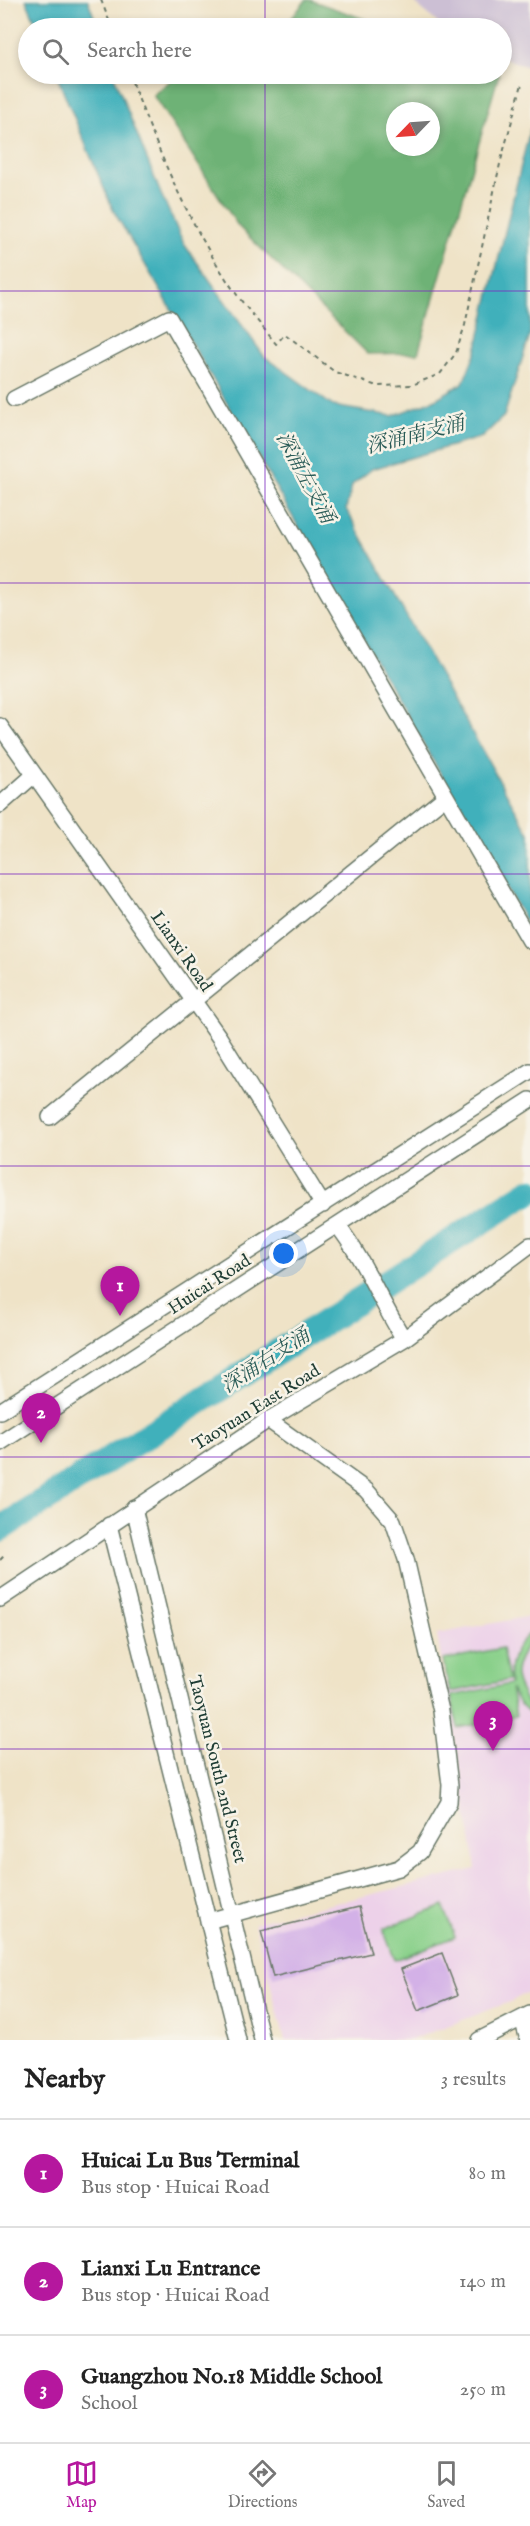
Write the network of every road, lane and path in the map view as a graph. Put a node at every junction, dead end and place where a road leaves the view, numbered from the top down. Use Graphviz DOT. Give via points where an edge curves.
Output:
graph roads {
  1 [pos="101,0"];
  2 [pos="108,18"];
  3 [pos="133,84"];
  4 [pos="522,84"];
  5 [pos="14,399"];
  6 [pos="0,726"];
  7 [pos="34,775"];
  8 [pos="446,796"];
  9 [pos="0,805"];
  10 [pos="530,941"];
  11 [pos="194,1001"];
  12 [pos="523,1075"];
  13 [pos="530,1099"];
  14 [pos="50,1117"];
  15 [pos="323,1205"];
  16 [pos="337,1225"];
  17 [pos="530,1245"];
  18 [pos="404,1339"];
  19 [pos="0,1411"];
  20 [pos="268,1420"];
  21 [pos="0,1443"];
  22 [pos="134,1508"];
  23 [pos="109,1525"];
  24 [pos="4,1557"];
  25 [pos="0,1560"];
  26 [pos="0,1599"];
  27 [pos="232,1914"];
  28 [pos="208,1921"];
  29 [pos="527,2025"];
  30 [pos="238,2040"];
  31 [pos="262,2040"];
  32 [pos="479,2040"];
  33 [pos="502,2040"];
  1 -- 2 [label="path"];
  3 -- 4 [label="path" via="191,219 224,276 276,344 285,334 334,372 377,386 412,385 440,374 456,353"];
  5 -- 8 [label="street" via="169,318"];
  6 -- 7 [label="street, Lianxi Road"];
  7 -- 9 [label="street"];
  7 -- 11 [label="street, Lianxi Road"];
  8 -- 10 [label="street"];
  8 -- 11 [label="street"];
  11 -- 14 [label="street"];
  11 -- 15 [label="street, Lianxi Road"];
  12 -- 13 [label="street"];
  12 -- 15 [label="street, Huicai Road"];
  13 -- 16 [label="street, Huicai Road"];
  15 -- 19 [label="street, Huicai Road"];
  16 -- 18 [label="street" via="368,1270"];
  16 -- 21 [label="street, Huicai Road"];
  17 -- 18 [label="street, Taoyuan East Road"];
  18 -- 20 [label="street, Taoyuan East Road"];
  20 -- 22 [label="street, Taoyuan East Road"];
  20 -- 27 [label="street" via="366,1490 393,1521 406,1559 441,1711 449,1802 420,1852 399,1868"];
  22 -- 23 [label="street, Taoyuan East Road"];
  22 -- 27 [label="street, Taoyuan South 2nd Street"];
  23 -- 26 [label="street, Taoyuan East Road"];
  23 -- 28 [label="street"];
  24 -- 25 [label="path"];
  27 -- 28 [label="street"];
  27 -- 31 [label="street, Taoyuan South 2nd Street"];
  28 -- 30 [label="street"];
  29 -- 32 [label="street"];
  29 -- 33 [label="street"];
}
